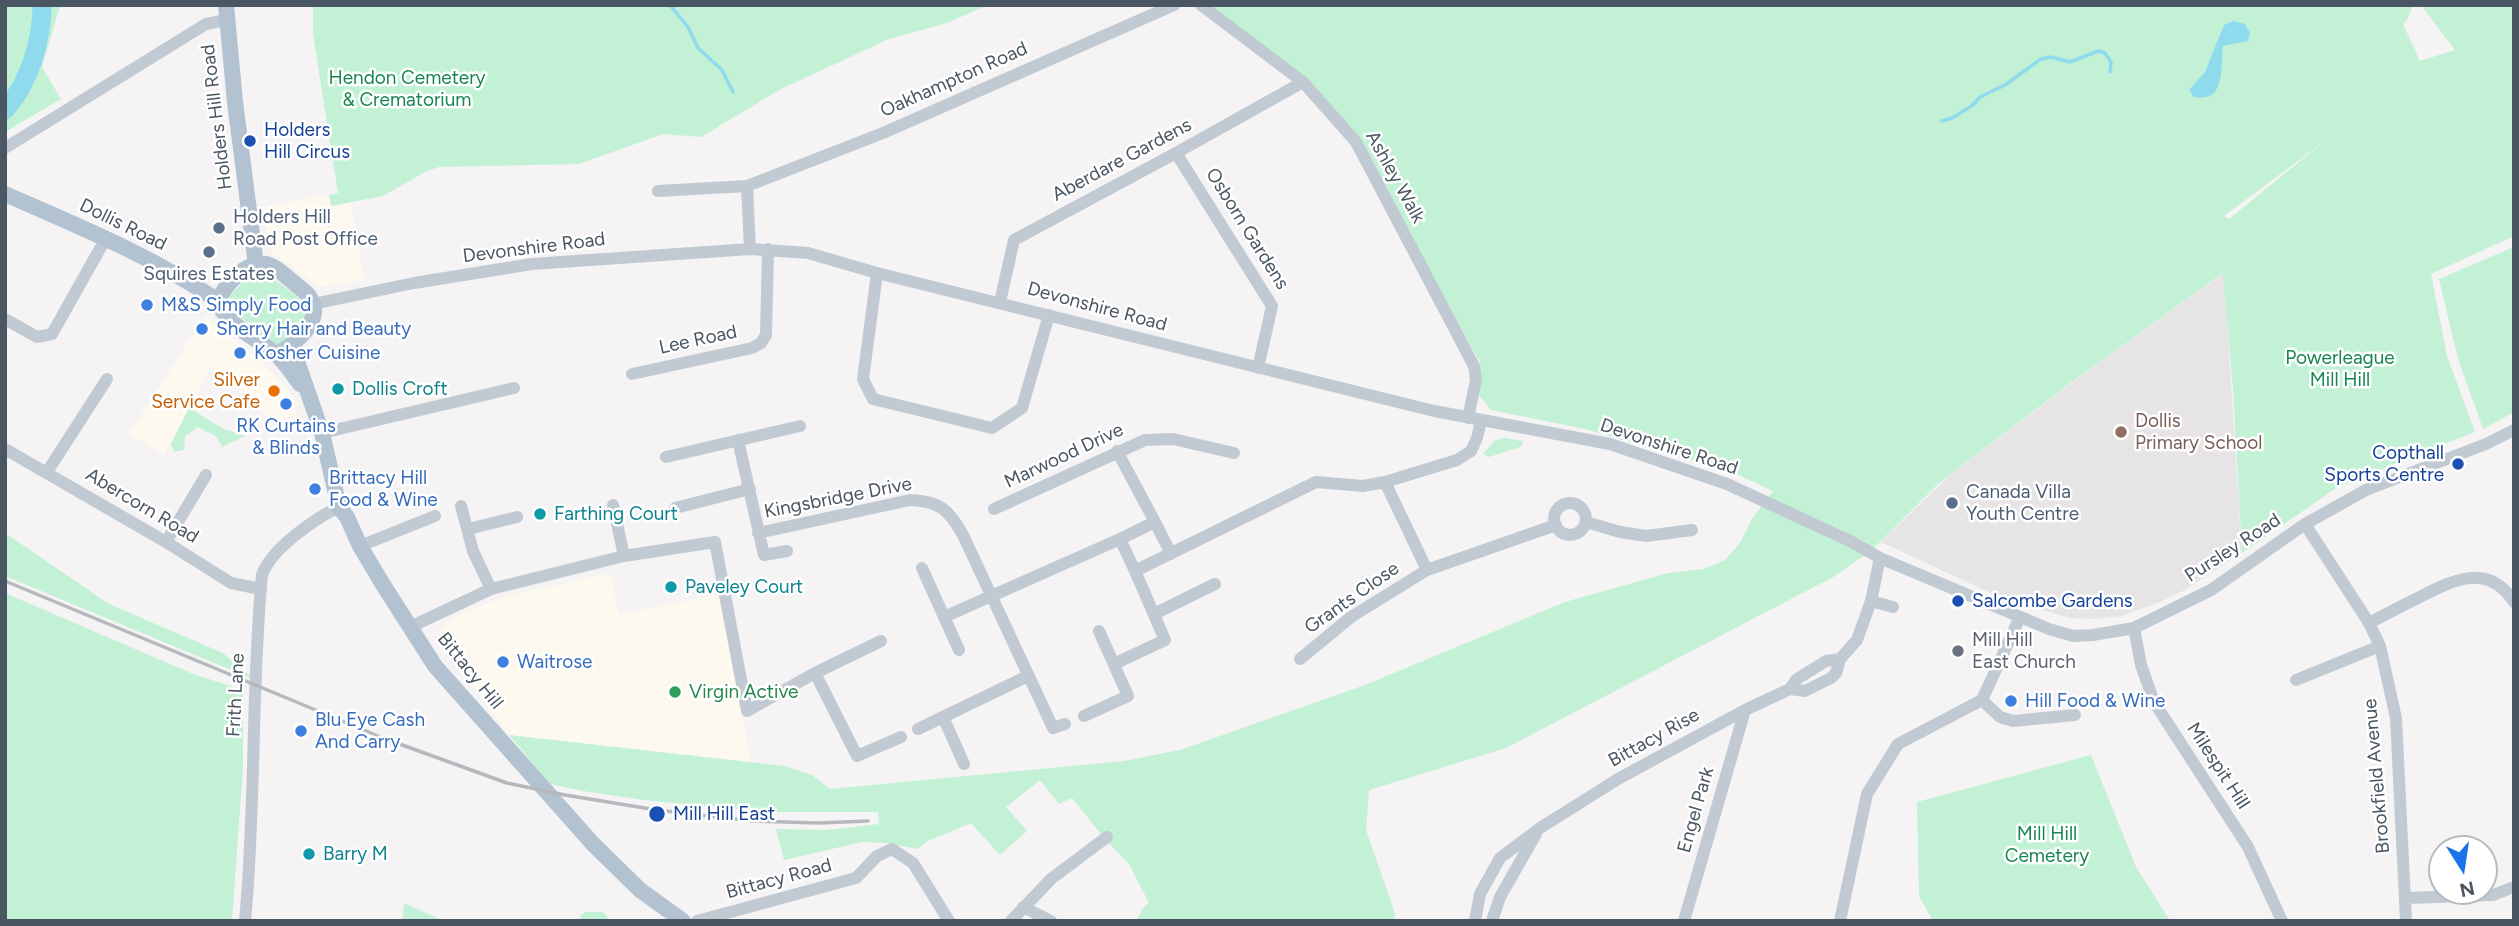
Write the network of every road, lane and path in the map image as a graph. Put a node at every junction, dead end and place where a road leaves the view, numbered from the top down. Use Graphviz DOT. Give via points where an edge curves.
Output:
graph roads {
  1 [pos="1174,5"];
  2 [pos="1201,5"];
  3 [pos="226,13"];
  4 [pos="1303,82"];
  5 [pos="5,148"];
  6 [pos="1176,153"];
  7 [pos="747,186"];
  8 [pos="658,191"];
  9 [pos="5,194"];
  10 [pos="106,238"];
  11 [pos="750,249"];
  12 [pos="768,249"];
  13 [pos="256,265"];
  14 [pos="877,273"];
  15 [pos="218,301"];
  16 [pos="1000,302"];
  17 [pos="313,304"];
  18 [pos="1049,315"];
  19 [pos="5,320"];
  20 [pos="294,344"];
  21 [pos="277,354"];
  22 [pos="1258,368"];
  23 [pos="632,374"];
  24 [pos="107,379"];
  25 [pos="514,388"];
  26 [pos="309,393"];
  27 [pos="1474,420"];
  28 [pos="800,426"];
  29 [pos="2514,430"];
  30 [pos="322,433"];
  31 [pos="738,440"];
  32 [pos="5,449"];
  33 [pos="1117,452"];
  34 [pos="1234,453"];
  35 [pos="666,457"];
  36 [pos="47,472"];
  37 [pos="206,475"];
  38 [pos="1385,482"];
  39 [pos="750,489"];
  40 [pos="613,505"];
  41 [pos="461,506"];
  42 [pos="339,507"];
  43 [pos="675,508"];
  44 [pos="994,509"];
  45 [pos="435,516"];
  46 [pos="517,517"];
  47 [pos="1155,522"];
  48 [pos="1586,522"];
  49 [pos="2305,524"];
  50 [pos="1556,525"];
  51 [pos="468,529"];
  52 [pos="1692,530"];
  53 [pos="758,533"];
  54 [pos="1120,539"];
  55 [pos="166,542"];
  56 [pos="1852,542"];
  57 [pos="360,546"];
  58 [pos="787,551"];
  59 [pos="1171,554"];
  60 [pos="624,556"];
  61 [pos="1880,558"];
  62 [pos="922,568"];
  63 [pos="1427,570"];
  64 [pos="1135,571"];
  65 [pos="1215,584"];
  66 [pos="261,589"];
  67 [pos="491,589"];
  68 [pos="992,597"];
  69 [pos="1871,601"];
  70 [pos="2514,602"];
  71 [pos="1893,607"];
  72 [pos="1154,614"];
  73 [pos="2020,617"];
  74 [pos="944,618"];
  75 [pos="2369,623"];
  76 [pos="410,627"];
  77 [pos="2134,628"];
  78 [pos="1099,631"];
  79 [pos="881,641"];
  80 [pos="2380,646"];
  81 [pos="959,650"];
  82 [pos="1300,659"];
  83 [pos="1114,664"];
  84 [pos="815,673"];
  85 [pos="1028,676"];
  86 [pos="2296,680"];
  87 [pos="1982,700"];
  88 [pos="1745,710"];
  89 [pos="2075,715"];
  90 [pos="1084,716"];
  91 [pos="943,717"];
  92 [pos="1065,724"];
  93 [pos="918,729"];
  94 [pos="901,737"];
  95 [pos="964,764"];
  96 [pos="1540,828"];
  97 [pos="1107,837"];
  98 [pos="2514,887"];
  99 [pos="2407,898"];
  100 [pos="1023,907"];
  101 [pos="1841,920"];
  102 [pos="245,921"];
  103 [pos="683,921"];
  104 [pos="697,921"];
  105 [pos="949,921"];
  106 [pos="1011,921"];
  107 [pos="1051,921"];
  108 [pos="1475,921"];
  109 [pos="1492,921"];
  110 [pos="1684,921"];
  111 [pos="2282,921"];
  112 [pos="2406,921"];
  1 -- 7 [label="street, Oakhampton Road" via="883,133"];
  2 -- 4 [label="street, Ashley Walk"];
  3 -- 5 [label="street"];
  3 -- 13 [label="main road, Holders Hill Road"];
  4 -- 6 [label="street, Aberdare Gardens"];
  4 -- 27 [label="street, Ashley Walk" via="1356,142 1474,366"];
  6 -- 16 [label="street, Aberdare Gardens" via="1014,240"];
  6 -- 22 [label="street, Osborn Gardens" via="1272,306"];
  7 -- 8 [label="street, Oakhampton Road"];
  7 -- 11 [label="street"];
  9 -- 10 [label="main road, Dollis Road"];
  10 -- 15 [label="main road, Dollis Road"];
  10 -- 19 [label="street" via="52,334 37,337"];
  11 -- 12 [label="street, Devonshire Road"];
  11 -- 17 [label="street, Devonshire Road" via="532,264"];
  12 -- 14 [label="street, Devonshire Road" via="808,253"];
  12 -- 23 [label="street, Lee Road" via="766,335 761,343"];
  13 -- 15 [label="main road" via="238,275"];
  13 -- 17 [label="main road" via="275,268 308,294"];
  14 -- 16 [label="street, Devonshire Road"];
  14 -- 18 [label="street" via="863,379 873,400 992,428 1022,408"];
  15 -- 21 [label="main road" via="224,314"];
  16 -- 18 [label="street, Devonshire Road"];
  17 -- 20 [label="main road" via="311,322"];
  18 -- 22 [label="street, Devonshire Road"];
  20 -- 21 [label="main road"];
  20 -- 26 [label="main road, Bittacy Hill"];
  21 -- 26 [label="main road, Bittacy Hill"];
  22 -- 27 [label="street, Devonshire Road"];
  24 -- 36 [label="street"];
  25 -- 30 [label="street"];
  26 -- 30 [label="main road, Bittacy Hill"];
  27 -- 38 [label="street, Ashley Walk" via="1477,438 1466,456"];
  27 -- 56 [label="street, Devonshire Road" via="1610,444 1727,484"];
  28 -- 31 [label="street"];
  29 -- 49 [label="street, Pursley Road" via="2366,490"];
  30 -- 42 [label="main road, Bittacy Hill"];
  31 -- 35 [label="street"];
  31 -- 39 [label="street"];
  32 -- 36 [label="street, Abercorn Road"];
  33 -- 34 [label="street, Marwood Drive" via="1145,440 1173,439"];
  33 -- 44 [label="street, Marwood Drive"];
  33 -- 47 [label="street"];
  36 -- 55 [label="street, Abercorn Road"];
  37 -- 55 [label="street"];
  38 -- 59 [label="street, Ashley Walk" via="1363,486 1316,482"];
  38 -- 63 [label="street, Grants Close"];
  39 -- 43 [label="street"];
  39 -- 53 [label="street"];
  40 -- 60 [label="street"];
  41 -- 51 [label="street"];
  42 -- 57 [label="main road, Bittacy Hill"];
  42 -- 66 [label="street, Frith Lane" via="267,562"];
  45 -- 57 [label="street"];
  46 -- 51 [label="street"];
  47 -- 54 [label="street"];
  47 -- 59 [label="street"];
  48 -- 50 [label="street" via="1572,534"];
  48 -- 50 [label="street" via="1583,509 1569,503 1557,511"];
  48 -- 52 [label="street" via="1646,536"];
  49 -- 75 [label="street, Brookfield Avenue"];
  49 -- 77 [label="street, Pursley Road" via="2211,590"];
  50 -- 63 [label="street, Grants Close"];
  51 -- 67 [label="street"];
  53 -- 58 [label="street" via="764,555"];
  53 -- 68 [label="street, Kingsbridge Drive" via="910,500 928,501 955,520"];
  54 -- 64 [label="street"];
  54 -- 68 [label="street"];
  55 -- 66 [label="street, Abercorn Road" via="231,583"];
  56 -- 61 [label="street, Pursley Road"];
  57 -- 76 [label="main road, Bittacy Hill"];
  59 -- 64 [label="street, Ashley Walk"];
  60 -- 67 [label="street"];
  60 -- 84 [label="street" via="715,542 747,711"];
  61 -- 69 [label="street, Bittacy Rise"];
  61 -- 73 [label="street, Pursley Road"];
  62 -- 74 [label="street"];
  63 -- 82 [label="street, Grants Close" via="1351,617"];
  64 -- 72 [label="street"];
  65 -- 72 [label="street"];
  66 -- 102 [label="street, Frith Lane"];
  67 -- 76 [label="street"];
  68 -- 74 [label="street"];
  68 -- 85 [label="street, Kingsbridge Drive"];
  69 -- 71 [label="street"];
  69 -- 88 [label="street, Bittacy Rise" via="1857,640 1840,659 1826,661 1797,678 1790,689"];
  70 -- 75 [label="street" via="2494,582 2472,577 2451,581"];
  72 -- 83 [label="street" via="1165,640"];
  73 -- 77 [label="street, Pursley Road" via="2073,636"];
  73 -- 87 [label="street"];
  74 -- 81 [label="street"];
  75 -- 80 [label="street, Brookfield Avenue"];
  76 -- 103 [label="main road, Bittacy Hill" via="435,666 593,845"];
  77 -- 111 [label="street, Milespit Hill" via="2154,702 2248,847"];
  78 -- 83 [label="street"];
  79 -- 84 [label="street"];
  80 -- 86 [label="street"];
  80 -- 99 [label="street, Brookfield Avenue" via="2396,718"];
  83 -- 90 [label="street" via="1128,696"];
  84 -- 94 [label="street" via="857,756"];
  85 -- 91 [label="street"];
  85 -- 92 [label="street, Kingsbridge Drive" via="1054,728"];
  87 -- 89 [label="street" via="2013,722"];
  87 -- 101 [label="street" via="1898,744 1867,794"];
  88 -- 96 [label="street, Bittacy Rise" via="1618,779"];
  88 -- 110 [label="street, Engel Park"];
  91 -- 93 [label="street"];
  91 -- 95 [label="street"];
  96 -- 108 [label="street, Bittacy Rise" via="1500,858 1480,894"];
  96 -- 109 [label="street, Bittacy Rise" via="1500,897"];
  97 -- 100 [label="street" via="1051,879"];
  98 -- 99 [label="street" via="2493,895"];
  99 -- 112 [label="street, Brookfield Avenue"];
  100 -- 106 [label="street"];
  100 -- 107 [label="street"];
  104 -- 105 [label="street, Bittacy Road" via="856,878 877,856 892,849 913,863"];
}
